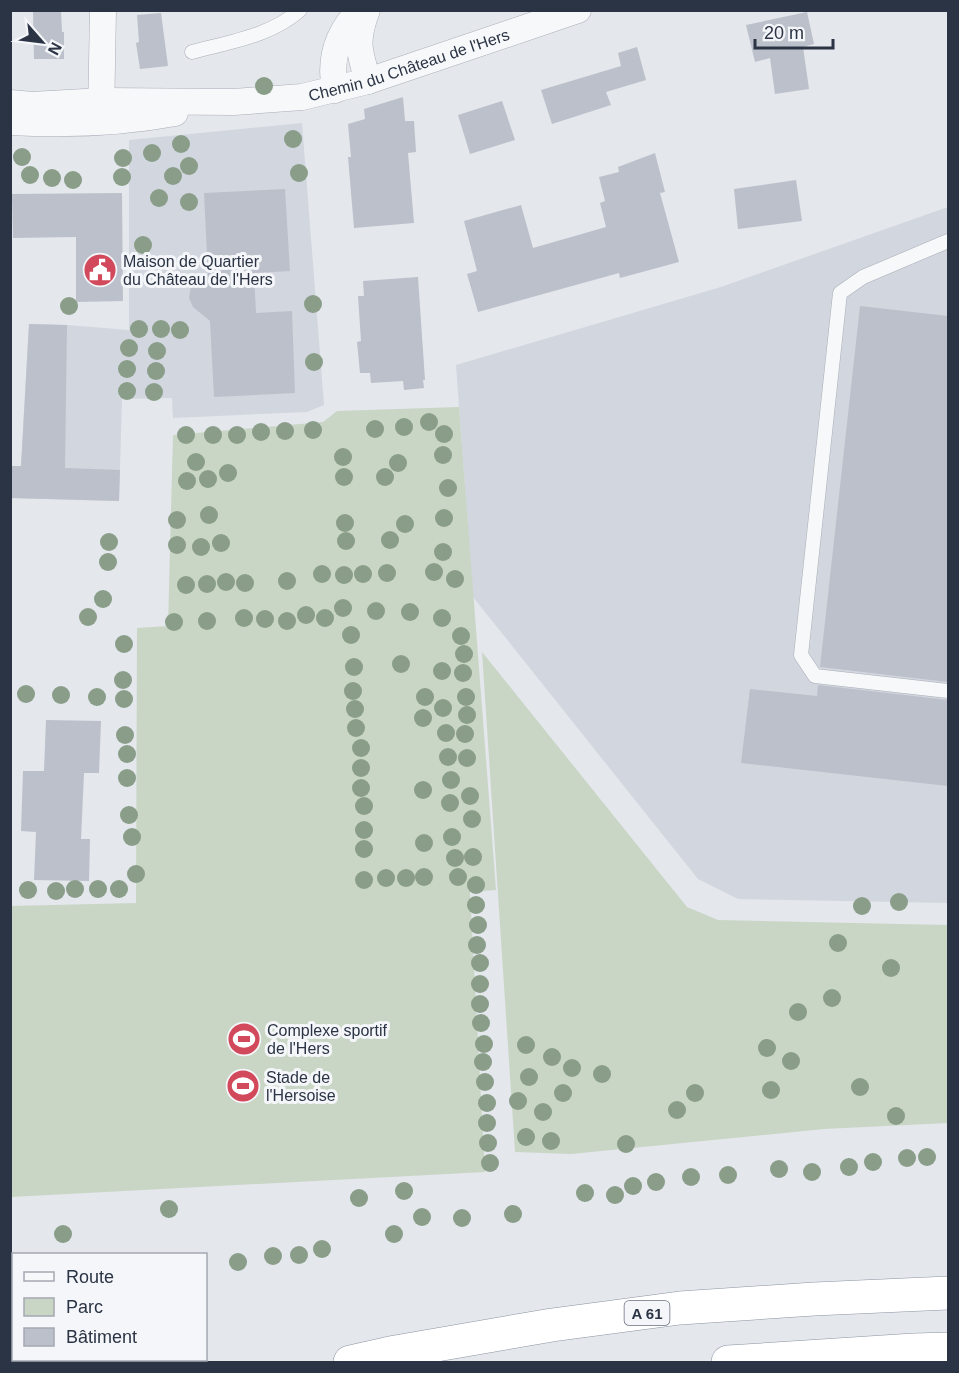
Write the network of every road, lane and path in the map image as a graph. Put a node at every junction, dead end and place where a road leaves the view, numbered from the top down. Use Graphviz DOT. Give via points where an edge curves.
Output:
graph roads {
  1 [pos="103,10"];
  2 [pos="300,10"];
  3 [pos="360,10"];
  4 [pos="367,10"];
  5 [pos="578,10"];
  6 [pos="192,52"];
  7 [pos="369,81"];
  8 [pos="335,90"];
  9 [pos="10,103"];
  10 [pos="102,111"];
  11 [pos="10,122"];
  12 [pos="948,241"];
  13 [pos="948,691"];
  14 [pos="948,1293"];
  15 [pos="948,1349"];
  16 [pos="350,1362"];
  17 [pos="728,1362"];
  1 -- 10 [label="street"];
  2 -- 6 [label="lane" via="287,22 266,31"];
  3 -- 8 [label="street" via="337,42 333,64"];
  4 -- 7 [label="street" via="359,41"];
  5 -- 7 [label="street, Chemin du Château de l'Hers"];
  7 -- 8 [label="street, Chemin du Château de l'Hers"];
  8 -- 10 [label="street, Chemin du Château de l'Hers" via="302,97"];
  9 -- 10 [label="street, Chemin du Château de l'Hers"];
  10 -- 11 [label="street, Chemin du Château de l'Hers" via="32,123"];
  12 -- 13 [label="lane" via="863,277 840,293 801,655 814,676"];
  14 -- 16 [label="highway, A 61" via="680,1308 552,1325"];
  15 -- 17 [label="highway"];
}
